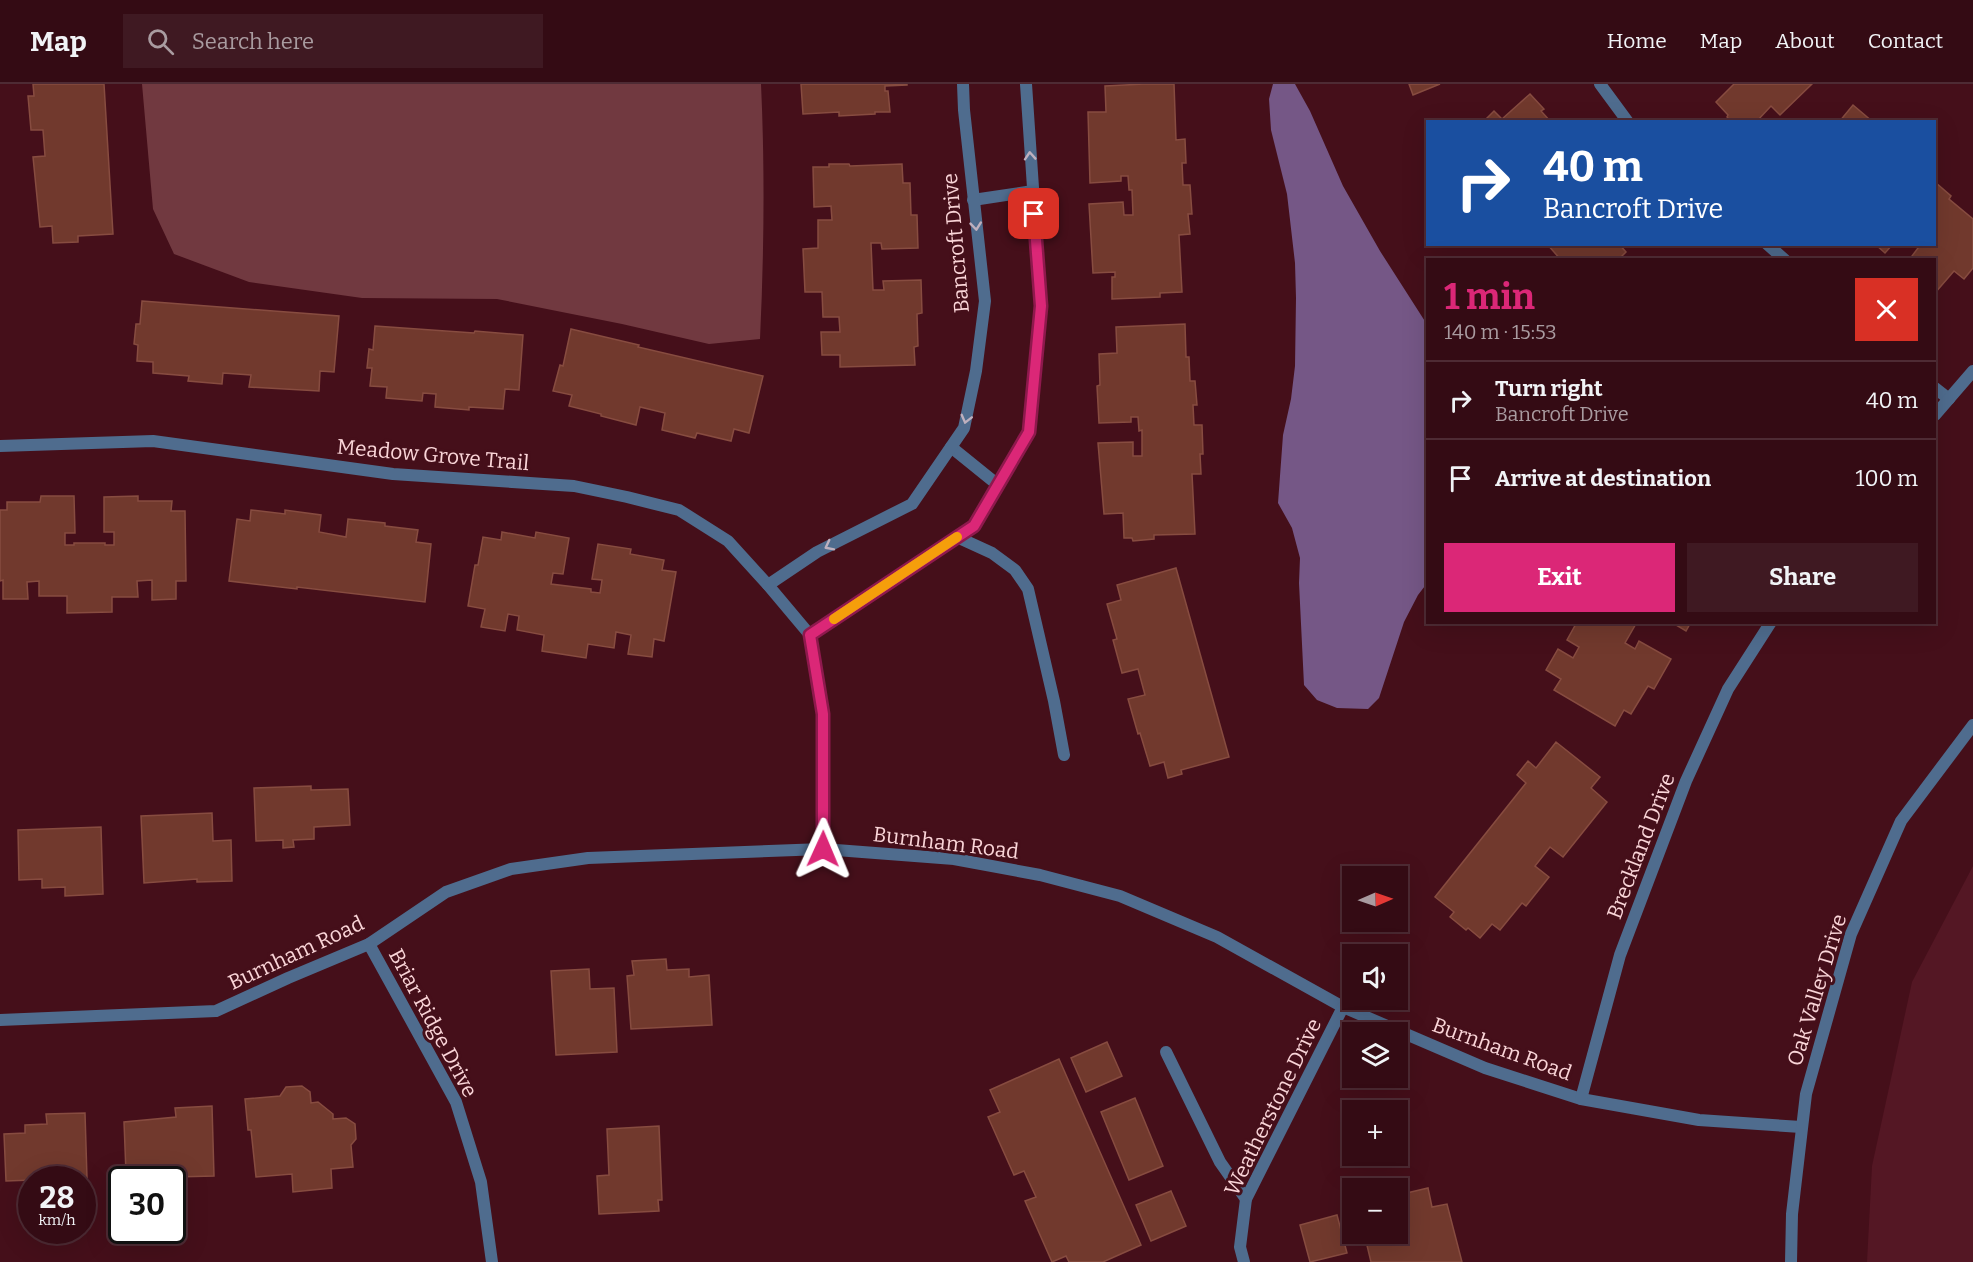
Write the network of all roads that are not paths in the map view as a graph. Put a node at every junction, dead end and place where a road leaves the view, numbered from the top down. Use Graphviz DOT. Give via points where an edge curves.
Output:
graph roads {
  1 [pos="963,84"];
  2 [pos="1026,84"];
  3 [pos="1600,84"];
  4 [pos="1627,120"];
  5 [pos="1033,191"];
  6 [pos="973,200"];
  7 [pos="1769,246"];
  8 [pos="1783,258"];
  9 [pos="1973,371"];
  10 [pos="1936,389"];
  11 [pos="1949,399"];
  12 [pos="1936,414"];
  13 [pos="0,446"];
  14 [pos="951,447"];
  15 [pos="998,484"];
  16 [pos="957,537"];
  17 [pos="768,585"];
  18 [pos="1771,624"];
  19 [pos="810,635"];
  20 [pos="1973,725"];
  21 [pos="1064,755"];
  22 [pos="823,849"];
  23 [pos="369,944"];
  24 [pos="1342,1006"];
  25 [pos="1342,1009"];
  26 [pos="1350,1010"];
  27 [pos="0,1020"];
  28 [pos="1166,1052"];
  29 [pos="1581,1099"];
  30 [pos="1801,1127"];
  31 [pos="1246,1199"];
  32 [pos="492,1262"];
  33 [pos="1244,1262"];
  34 [pos="1791,1262"];
  1 -- 6 [label="street, Bancroft Drive"];
  5 -- 2 [label="street, one-way"];
  3 -- 4 [label="street"];
  5 -- 6 [label="street"];
  5 -- 15 [label="street" via="1041,306 1029,432"];
  6 -- 14 [label="street, Bancroft Drive, one-way" via="985,301 964,428"];
  7 -- 8 [label="street"];
  9 -- 11 [label="street"];
  10 -- 11 [label="street"];
  11 -- 12 [label="street"];
  13 -- 17 [label="street, Meadow Grove Trail" via="153,441 393,474 574,486 679,510 728,541"];
  14 -- 15 [label="street"];
  14 -- 17 [label="street, Bancroft Drive, one-way" via="912,504 817,552"];
  15 -- 16 [label="street" via="974,526"];
  16 -- 19 [label="street"];
  16 -- 21 [label="street" via="992,553 1015,570 1028,590"];
  17 -- 19 [label="street, Meadow Grove Trail"];
  18 -- 29 [label="street, Breckland Drive" via="1728,689 1686,781 1620,955"];
  19 -- 22 [label="street" via="823,714"];
  20 -- 30 [label="street, Oak Valley Drive" via="1902,821 1851,934 1806,1094"];
  22 -- 23 [label="street, Burnham Road" via="588,858 511,869 446,892"];
  22 -- 24 [label="street, Burnham Road" via="954,859 1040,875 1120,896 1216,937"];
  23 -- 27 [label="street, Burnham Road" via="216,1011"];
  23 -- 32 [label="street, Briar Ridge Drive" via="456,1102 481,1182"];
  25 -- 31 [label="street, Weatherstone Drive"];
  26 -- 29 [label="street, Burnham Road" via="1485,1068"];
  28 -- 31 [label="street" via="1220,1162"];
  29 -- 30 [label="street, Burnham Road" via="1699,1120"];
  30 -- 34 [label="street, Oak Valley Drive"];
  31 -- 33 [label="street, Weatherstone Drive" via="1240,1247"];
}
